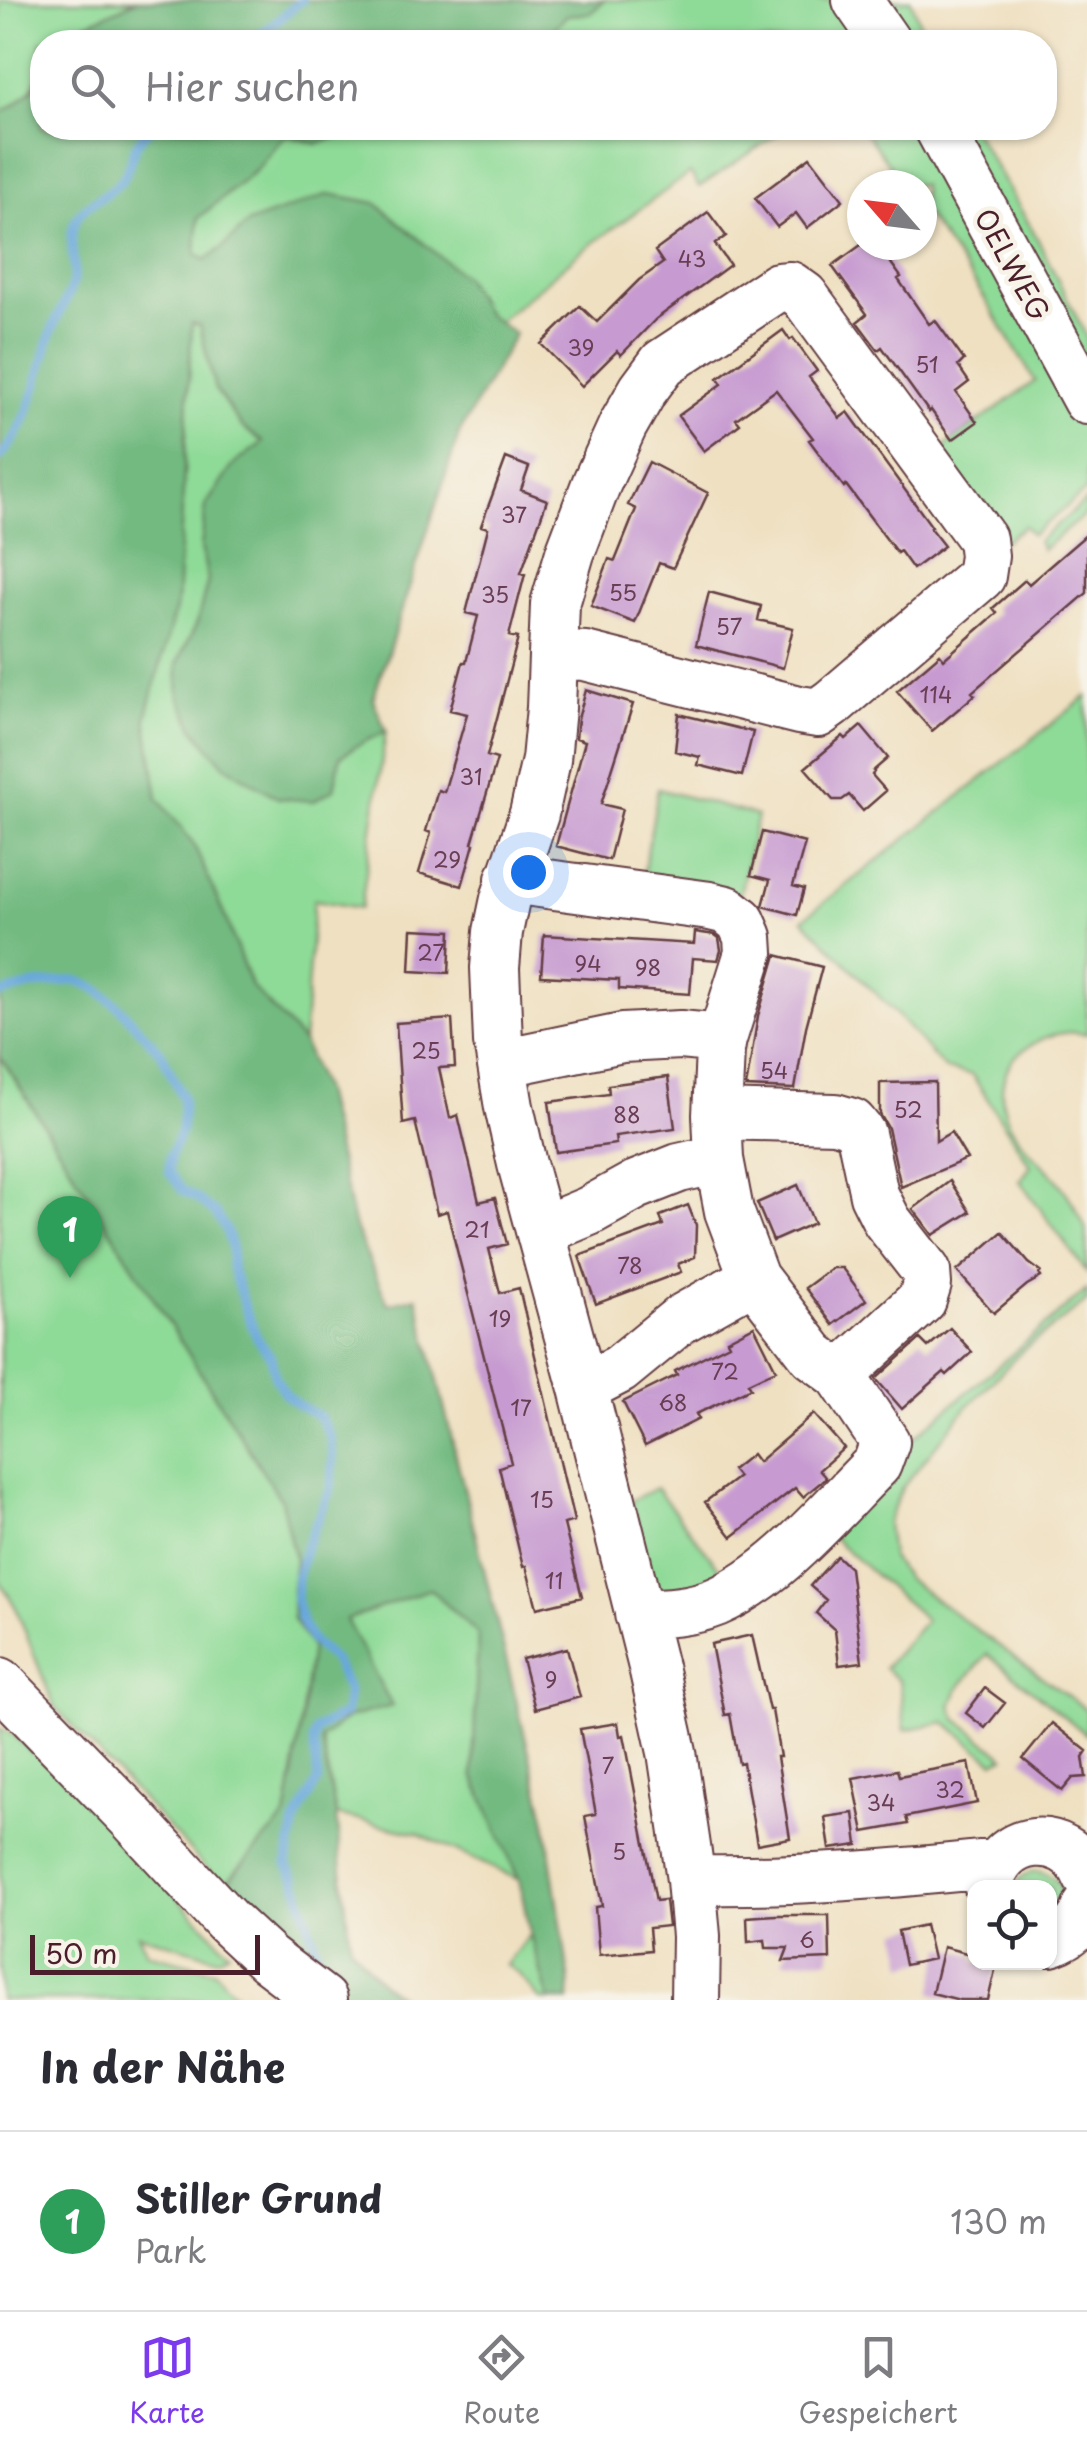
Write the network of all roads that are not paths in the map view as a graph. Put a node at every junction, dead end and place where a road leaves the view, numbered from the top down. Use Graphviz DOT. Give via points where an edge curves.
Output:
graph roads {
  1 [pos="857,0"];
  2 [pos="878,30"];
  3 [pos="946,140"];
  4 [pos="1087,400"];
  5 [pos="554,654"];
  6 [pos="510,879"];
  7 [pos="722,1039"];
  8 [pos="502,1063"];
  9 [pos="718,1137"];
  10 [pos="540,1230"];
  11 [pos="754,1278"];
  12 [pos="840,1374"];
  13 [pos="583,1388"];
  14 [pos="639,1614"];
  15 [pos="0,1682"];
  16 [pos="993,1875"];
  17 [pos="1087,1876"];
  18 [pos="691,1880"];
  19 [pos="1087,1907"];
  20 [pos="1057,1939"];
  21 [pos="322,2000"];
  22 [pos="696,2000"];
  1 -- 2 [label="street"];
  3 -- 4 [label="street, OELWEG"];
  5 -- 5 [label="street" via="555,604 570,553 643,390 663,363 778,286 804,296 982,538 980,576 818,713"];
  5 -- 6 [label="street" via="546,760"];
  6 -- 7 [label="street" via="727,910 741,921 749,953"];
  6 -- 8 [label="street" via="495,968"];
  7 -- 8 [label="street" via="622,1038"];
  7 -- 9 [label="street"];
  8 -- 10 [label="street"];
  9 -- 10 [label="street" via="679,1168"];
  9 -- 11 [label="street" via="730,1211"];
  9 -- 12 [label="street" via="835,1118 861,1134 874,1195 926,1270 927,1284 922,1300"];
  10 -- 13 [label="street"];
  11 -- 12 [label="street" via="813,1355"];
  11 -- 13 [label="street" via="681,1318 620,1369"];
  12 -- 14 [label="street" via="882,1434 877,1464 771,1569 718,1601 682,1612"];
  13 -- 14 [label="street"];
  14 -- 18 [label="street" via="672,1752"];
  15 -- 21 [label="street" via="227,1921"];
  16 -- 17 [label="street" via="1012,1849 1034,1842 1072,1853"];
  16 -- 18 [label="street"];
  18 -- 22 [label="street"];
  19 -- 20 [label="street" via="1084,1918"];
}
